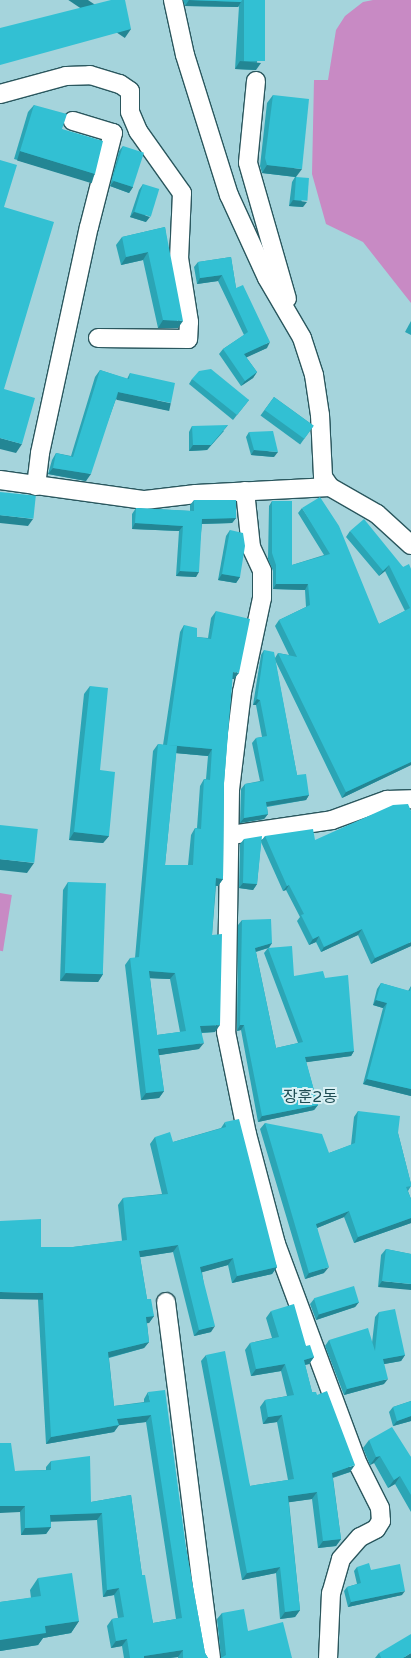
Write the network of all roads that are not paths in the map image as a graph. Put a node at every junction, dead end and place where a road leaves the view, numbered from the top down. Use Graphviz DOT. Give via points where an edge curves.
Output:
graph roads {
  1 [pos="173,0"];
  2 [pos="256,81"];
  3 [pos="0,94"];
  4 [pos="73,121"];
  5 [pos="293,319"];
  6 [pos="98,338"];
  7 [pos="0,480"];
  8 [pos="36,486"];
  9 [pos="330,487"];
  10 [pos="245,491"];
  11 [pos="411,545"];
  12 [pos="411,799"];
  13 [pos="230,835"];
  14 [pos="166,1302"];
  15 [pos="210,1658"];
  16 [pos="328,1658"];
  1 -- 5 [label="street" via="185,55 229,195 267,278"];
  2 -- 5 [label="street" via="248,163"];
  3 -- 6 [label="street" via="66,76 90,75 120,84 130,91 130,112 138,131 182,193 179,258 189,322 188,339"];
  4 -- 8 [label="street" via="113,133 88,227 40,452"];
  5 -- 9 [label="street" via="314,375 320,415 320,461 323,477"];
  7 -- 8 [label="street"];
  8 -- 10 [label="street" via="145,500"];
  9 -- 10 [label="street"];
  9 -- 11 [label="street" via="377,514"];
  10 -- 13 [label="street" via="251,547 262,571 262,598 242,692 230,790"];
  12 -- 13 [label="street" via="387,800 332,820"];
  13 -- 16 [label="street" via="226,1032 234,1079 276,1244 358,1464 380,1508 381,1521 376,1529 360,1537 338,1566 331,1593"];
  14 -- 15 [label="street"];
}
